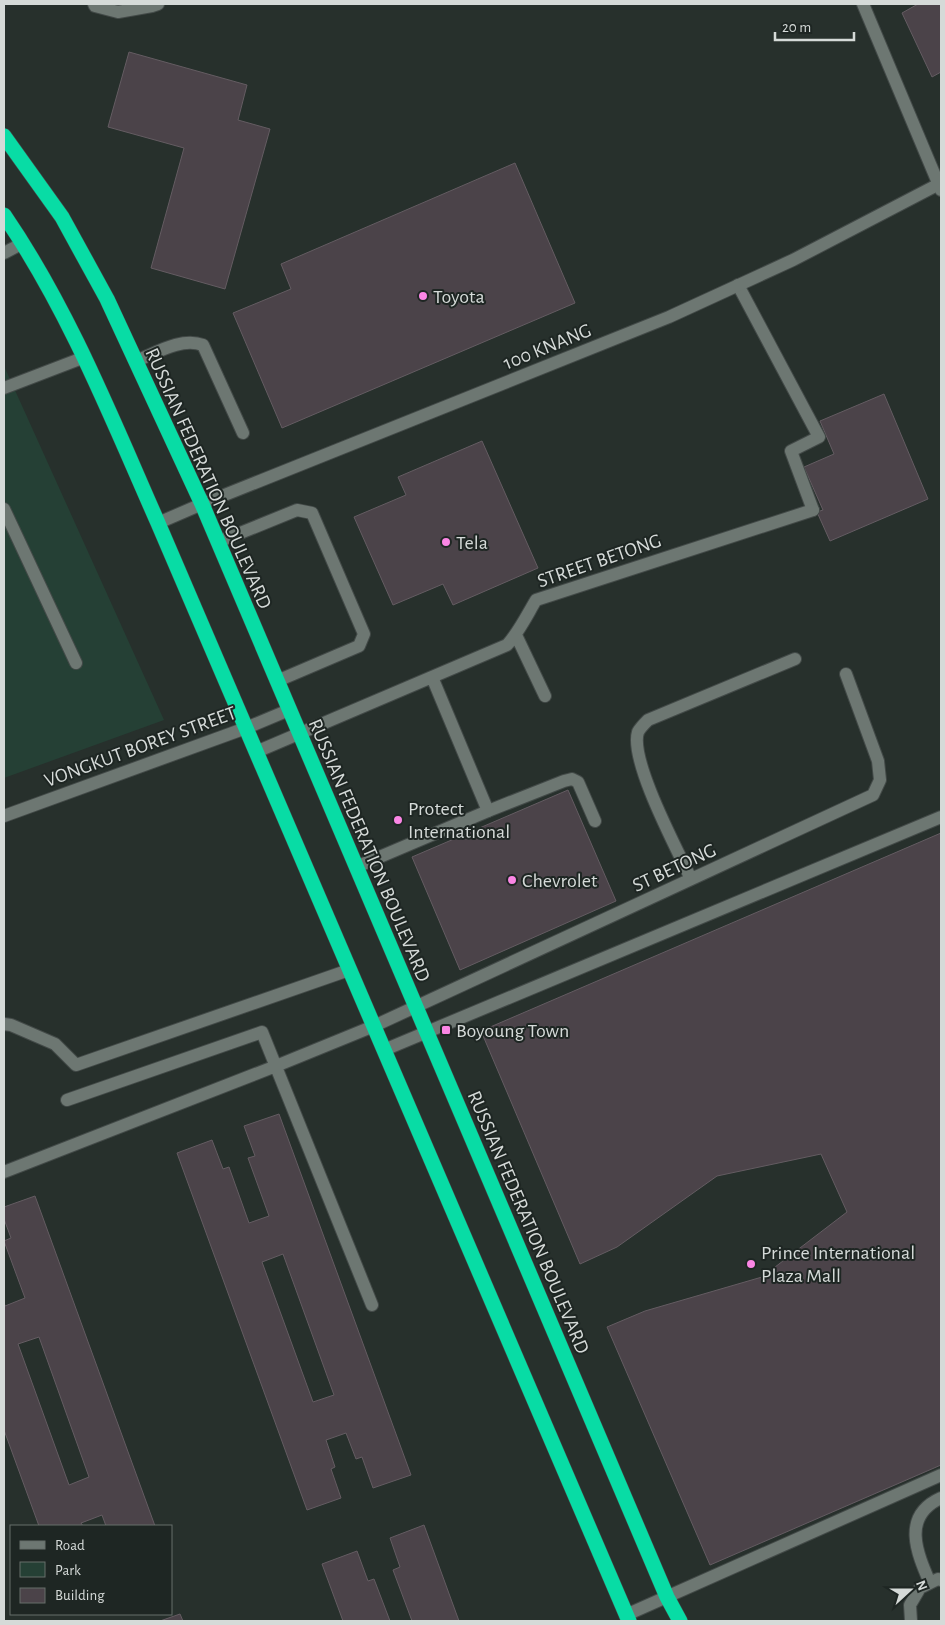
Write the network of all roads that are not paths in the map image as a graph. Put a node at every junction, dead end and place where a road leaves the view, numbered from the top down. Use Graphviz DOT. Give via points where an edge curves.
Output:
graph roads {
  1 [pos="94,4"];
  2 [pos="158,4"];
  3 [pos="863,4"];
  4 [pos="4,136"];
  5 [pos="940,186"];
  6 [pos="4,215"];
  7 [pos="23,243"];
  8 [pos="4,253"];
  9 [pos="738,284"];
  10 [pos="85,357"];
  11 [pos="136,361"];
  12 [pos="4,388"];
  13 [pos="243,433"];
  14 [pos="202,504"];
  15 [pos="4,509"];
  16 [pos="158,523"];
  17 [pos="218,542"];
  18 [pos="516,635"];
  19 [pos="796,659"];
  20 [pos="76,663"];
  21 [pos="846,674"];
  22 [pos="432,677"];
  23 [pos="277,681"];
  24 [pos="545,696"];
  25 [pos="289,710"];
  26 [pos="246,728"];
  27 [pos="299,733"];
  28 [pos="256,752"];
  29 [pos="488,811"];
  30 [pos="4,816"];
  31 [pos="941,817"];
  32 [pos="595,821"];
  33 [pos="356,867"];
  34 [pos="691,879"];
  35 [pos="350,970"];
  36 [pos="416,1007"];
  37 [pos="4,1024"];
  38 [pos="374,1026"];
  39 [pos="426,1033"];
  40 [pos="384,1050"];
  41 [pos="276,1066"];
  42 [pos="67,1100"];
  43 [pos="4,1172"];
  44 [pos="372,1305"];
  45 [pos="941,1475"];
  46 [pos="941,1498"];
  47 [pos="936,1582"];
  48 [pos="666,1597"];
  49 [pos="628,1618"];
  50 [pos="680,1621"];
  51 [pos="911,1621"];
  1 -- 2 [label="street" via="118,12"];
  3 -- 5 [label="street"];
  4 -- 11 [label="highway, RUSSIAN FEDERATION BOULEVARD" via="62,218 108,299"];
  5 -- 9 [label="street, 100 KNANG"];
  6 -- 7 [label="highway"];
  7 -- 8 [label="street"];
  7 -- 10 [label="highway"];
  9 -- 14 [label="street, 100 KNANG" via="669,317"];
  9 -- 18 [label="street, STREET BETONG" via="819,437 791,452 813,510 536,600"];
  10 -- 12 [label="street"];
  10 -- 16 [label="highway"];
  11 -- 13 [label="street" via="182,343 193,341 203,344"];
  11 -- 14 [label="highway, RUSSIAN FEDERATION BOULEVARD"];
  14 -- 16 [label="street, 100 KNANG"];
  14 -- 17 [label="highway, RUSSIAN FEDERATION BOULEVARD"];
  15 -- 20 [label="street"];
  16 -- 26 [label="highway"];
  17 -- 23 [label="highway, RUSSIAN FEDERATION BOULEVARD"];
  17 -- 23 [label="street" via="297,510 312,513 364,634 359,646"];
  18 -- 22 [label="street, STREET BETONG" via="507,645"];
  18 -- 24 [label="street"];
  19 -- 34 [label="street" via="648,720 638,731 637,744 643,770"];
  21 -- 34 [label="street, ST BETONG" via="878,761 880,780 873,795"];
  22 -- 27 [label="street, STREET BETONG"];
  22 -- 29 [label="street"];
  23 -- 25 [label="highway, RUSSIAN FEDERATION BOULEVARD"];
  25 -- 26 [label="street, VONGKUT BOREY STREET"];
  25 -- 27 [label="highway, RUSSIAN FEDERATION BOULEVARD"];
  26 -- 28 [label="highway"];
  26 -- 30 [label="street, VONGKUT BOREY STREET"];
  27 -- 28 [label="street, STREET BETONG"];
  27 -- 33 [label="highway, RUSSIAN FEDERATION BOULEVARD"];
  28 -- 35 [label="highway"];
  29 -- 32 [label="street" via="572,779 578,782"];
  29 -- 33 [label="street"];
  31 -- 39 [label="street"];
  33 -- 36 [label="highway, RUSSIAN FEDERATION BOULEVARD"];
  34 -- 36 [label="street, ST BETONG"];
  35 -- 37 [label="street" via="76,1065 55,1044"];
  35 -- 38 [label="highway"];
  36 -- 38 [label="street, ST BETONG"];
  36 -- 39 [label="highway, RUSSIAN FEDERATION BOULEVARD"];
  38 -- 40 [label="highway"];
  38 -- 41 [label="street, ST BETONG"];
  39 -- 40 [label="street"];
  39 -- 48 [label="highway, RUSSIAN FEDERATION BOULEVARD"];
  40 -- 49 [label="highway"];
  41 -- 42 [label="street" via="262,1032"];
  41 -- 43 [label="street, ST BETONG"];
  41 -- 44 [label="street"];
  45 -- 48 [label="street"];
  46 -- 47 [label="street" via="927,1506 915,1532 918,1554"];
  47 -- 51 [label="street" via="920,1588 910,1605"];
  48 -- 49 [label="street"];
  48 -- 50 [label="highway, RUSSIAN FEDERATION BOULEVARD"];
}
